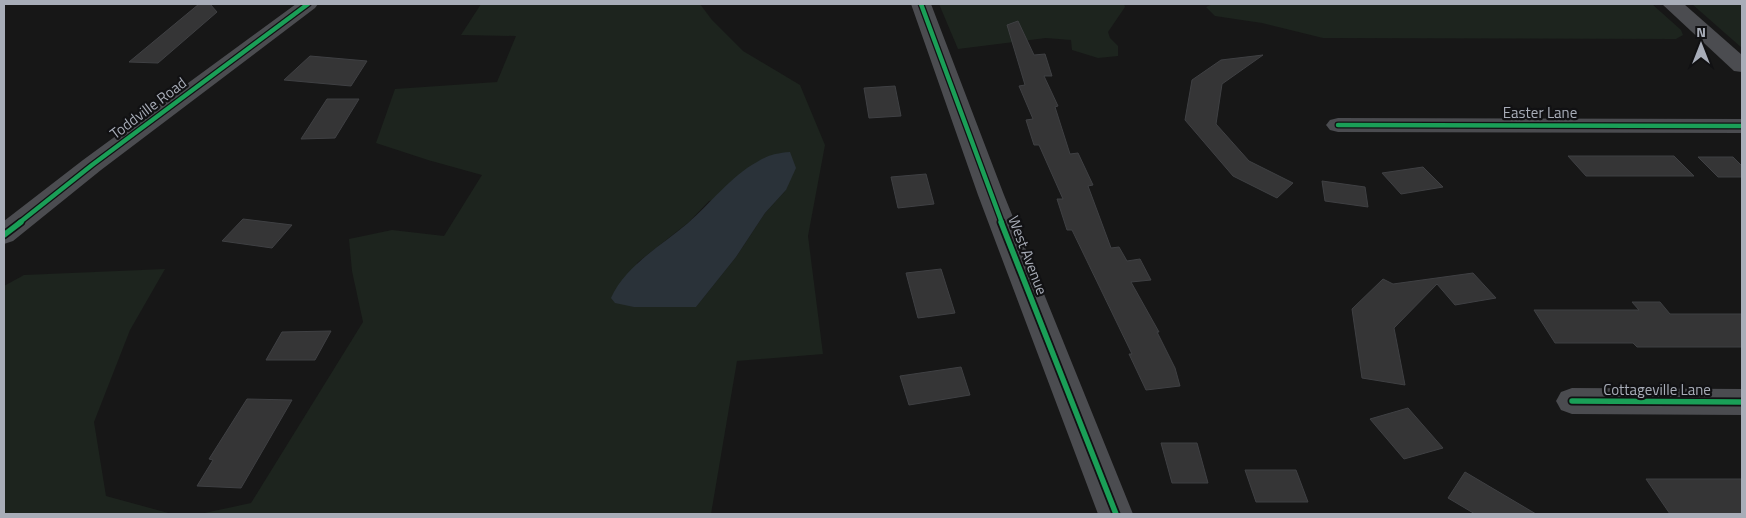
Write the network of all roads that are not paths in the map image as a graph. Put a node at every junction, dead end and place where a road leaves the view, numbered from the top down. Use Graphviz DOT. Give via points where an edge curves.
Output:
graph roads {
  1 [pos="308,4"];
  2 [pos="921,4"];
  3 [pos="1672,4"];
  4 [pos="1742,66"];
  5 [pos="1338,125"];
  6 [pos="1742,126"];
  7 [pos="4,235"];
  8 [pos="1572,402"];
  9 [pos="1742,402"];
  10 [pos="1116,514"];
  1 -- 7 [label="street, Toddville Road"];
  2 -- 10 [label="street, West Avenue" via="991,195"];
  3 -- 4 [label="street"];
  5 -- 6 [label="street, Easter Lane"];
  8 -- 9 [label="street, Cottageville Lane"];
}
